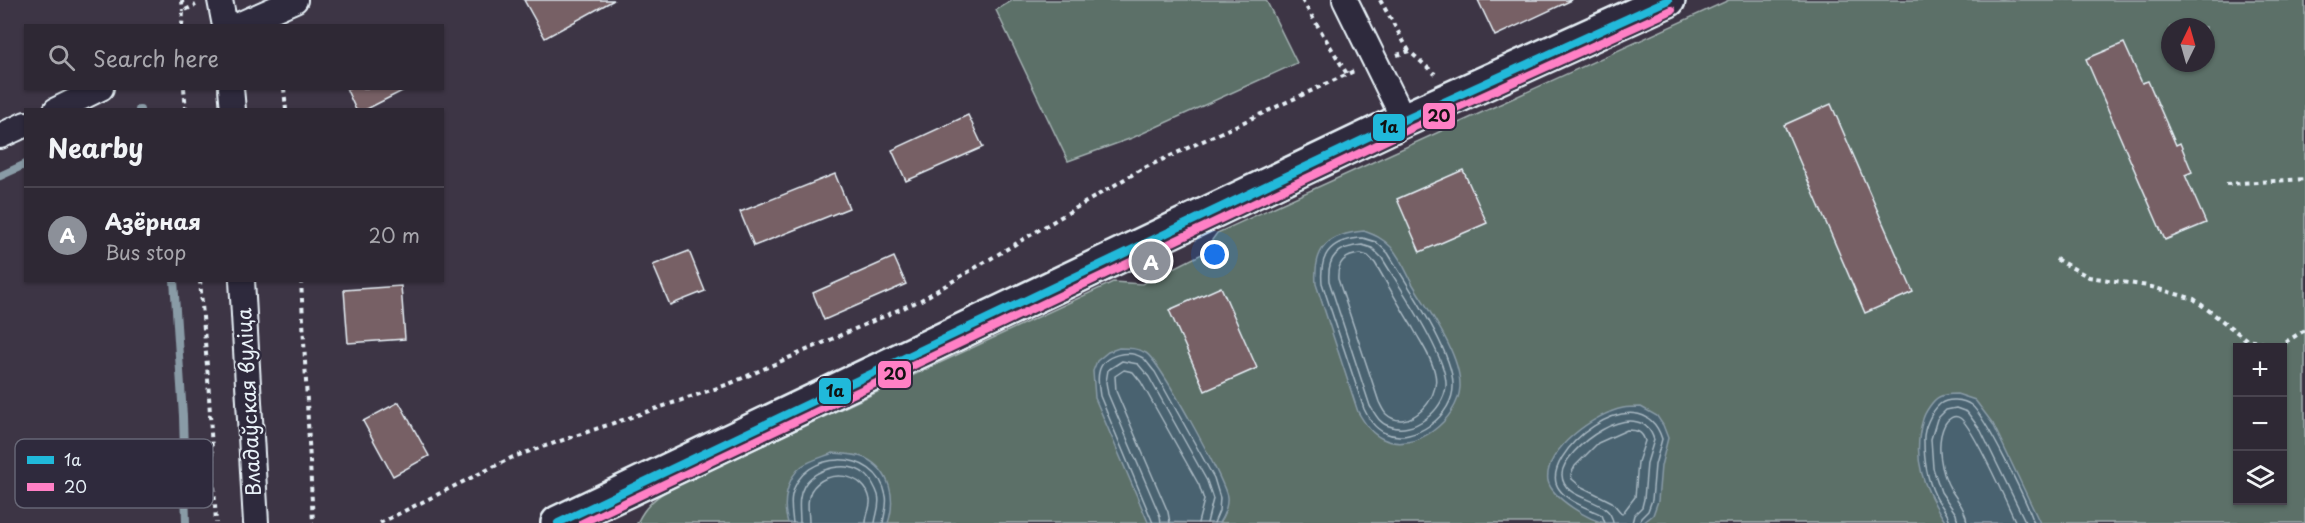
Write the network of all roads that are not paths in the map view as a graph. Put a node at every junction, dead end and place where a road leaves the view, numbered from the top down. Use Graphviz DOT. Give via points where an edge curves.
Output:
graph roads {
  1 [pos="220,0"];
  2 [pos="295,0"];
  3 [pos="1344,0"];
  4 [pos="1668,0"];
  5 [pos="225,24"];
  6 [pos="241,24"];
  7 [pos="96,90"];
  8 [pos="231,90"];
  9 [pos="60,108"];
  10 [pos="232,108"];
  11 [pos="1404,120"];
  12 [pos="24,125"];
  13 [pos="0,136"];
  14 [pos="242,282"];
  15 [pos="604,514"];
  16 [pos="256,523"];
  17 [pos="558,523"];
  1 -- 5 [label="street"];
  2 -- 6 [label="street"];
  3 -- 11 [label="street"];
  4 -- 11 [label="street"];
  7 -- 9 [label="street"];
  8 -- 10 [label="street"];
  11 -- 15 [label="street"];
  12 -- 13 [label="street"];
  14 -- 16 [label="street, Владаўская вуліца"];
  15 -- 17 [label="street"];
}
